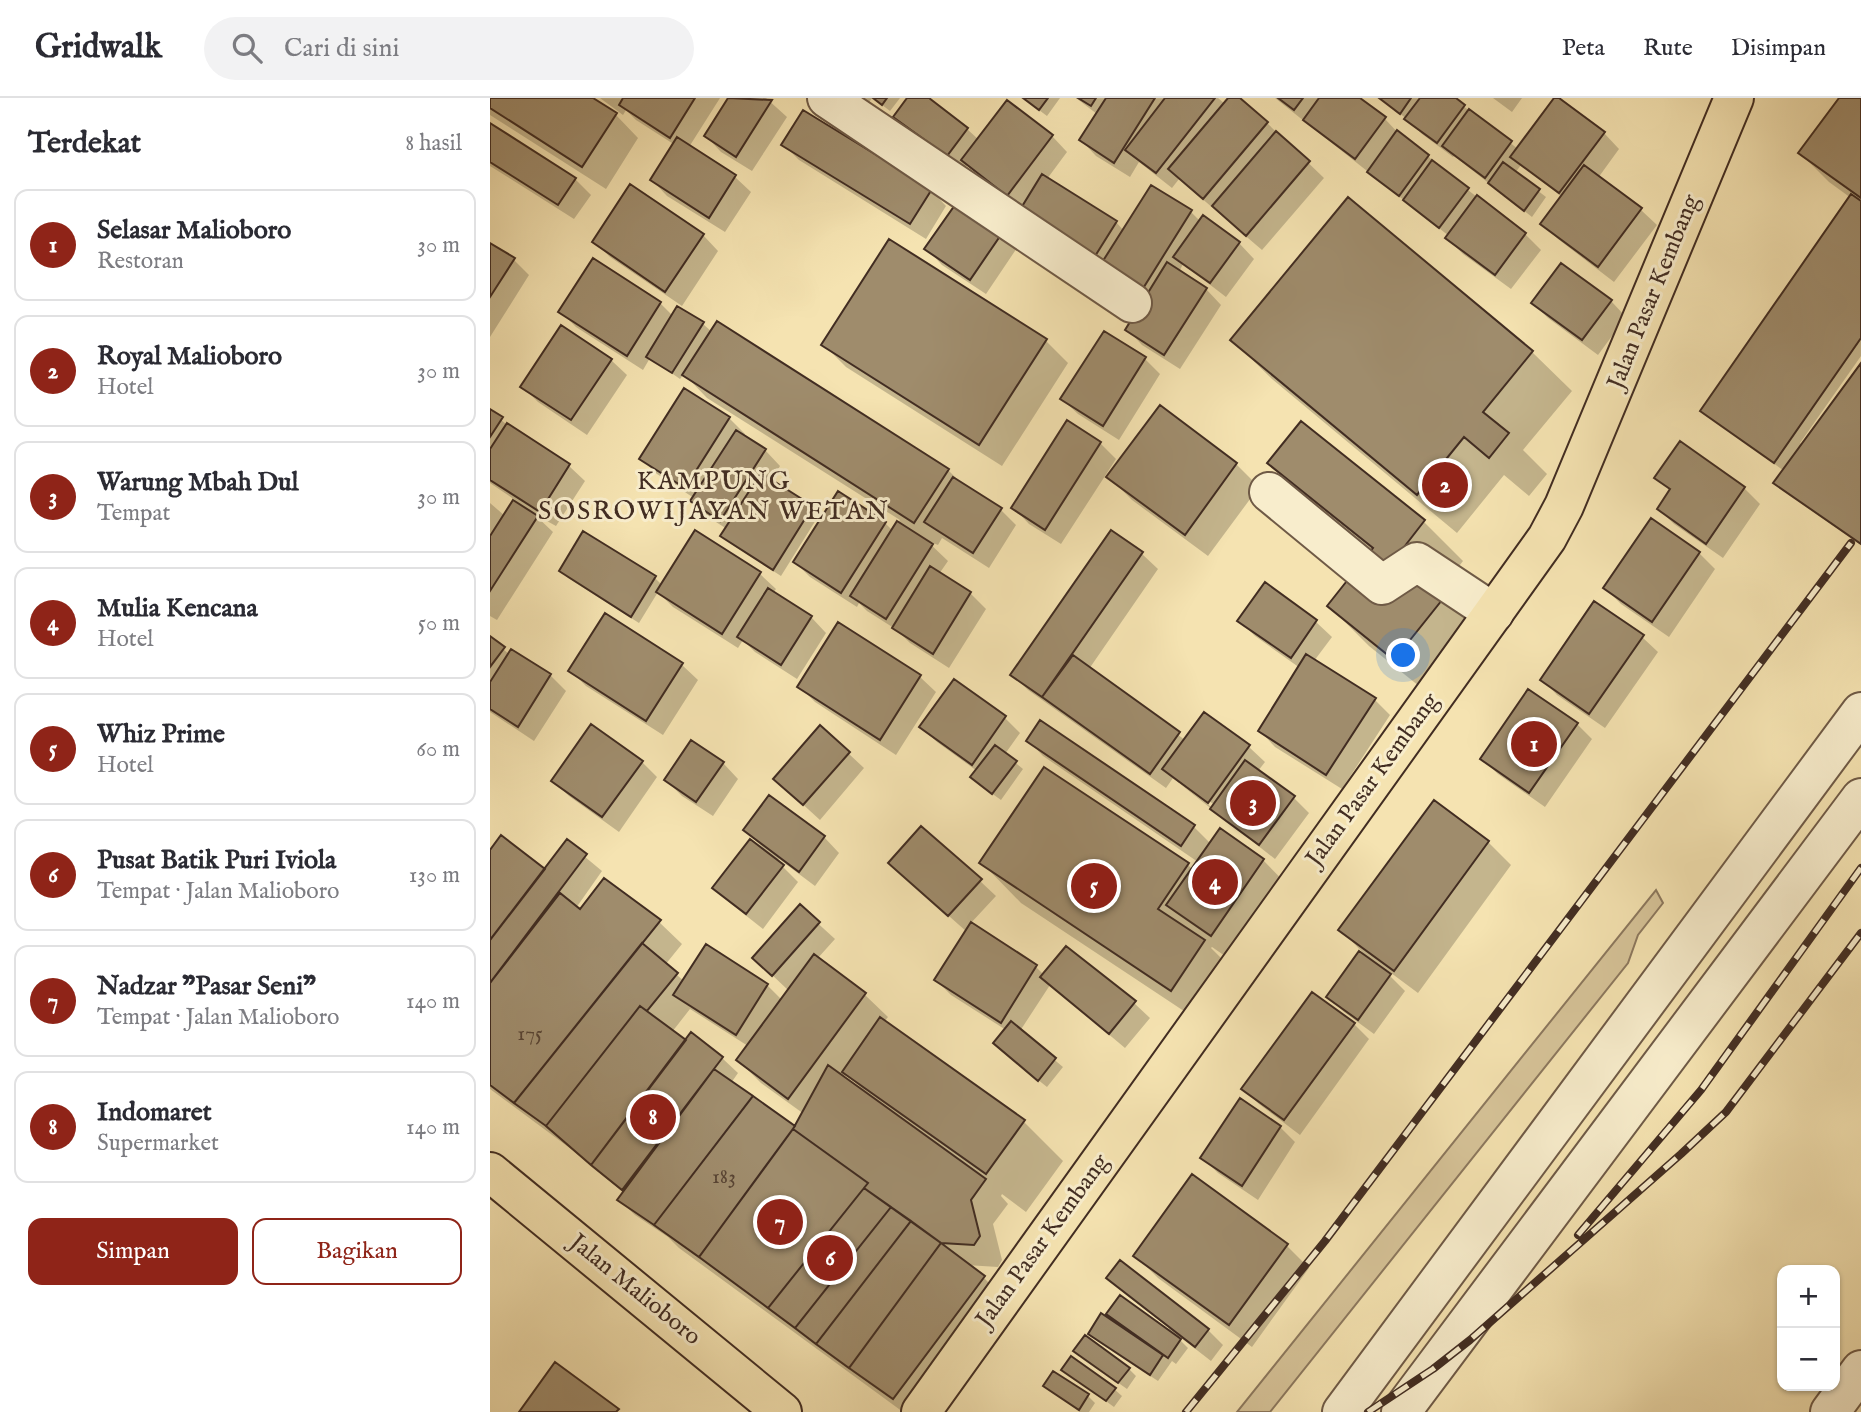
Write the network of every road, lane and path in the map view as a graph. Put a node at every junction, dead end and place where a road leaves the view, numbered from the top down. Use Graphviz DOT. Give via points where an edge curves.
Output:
graph roads {
  1 [pos="827,98"];
  2 [pos="1734,98"];
  3 [pos="1132,303"];
  4 [pos="1269,492"];
  5 [pos="1494,613"];
  6 [pos="1861,712"];
  7 [pos="1861,798"];
  8 [pos="1787,812"];
  9 [pos="1827,842"];
  10 [pos="1650,996"];
  11 [pos="1689,1027"];
  12 [pos="490,1172"];
  13 [pos="1479,1226"];
  14 [pos="1519,1254"];
  15 [pos="1861,1370"];
  16 [pos="781,1410"];
  17 [pos="921,1412"];
  18 [pos="1342,1412"];
  19 [pos="1401,1412"];
  20 [pos="1830,1412"];
  1 -- 3 [label="street"];
  2 -- 5 [label="main road, Jalan Pasar Kembang" via="1564,506 1528,569"];
  4 -- 5 [label="street" via="1382,585 1417,562"];
  5 -- 17 [label="main road, Jalan Pasar Kembang"];
  6 -- 8 [label="street"];
  7 -- 9 [label="street"];
  8 -- 9 [label="street"];
  8 -- 10 [label="street"];
  9 -- 11 [label="street"];
  10 -- 11 [label="street"];
  10 -- 13 [label="street"];
  11 -- 14 [label="street"];
  12 -- 16 [label="main road, Jalan Malioboro"];
  13 -- 14 [label="street"];
  13 -- 18 [label="street"];
  14 -- 19 [label="street"];
  15 -- 20 [label="street"];
}
